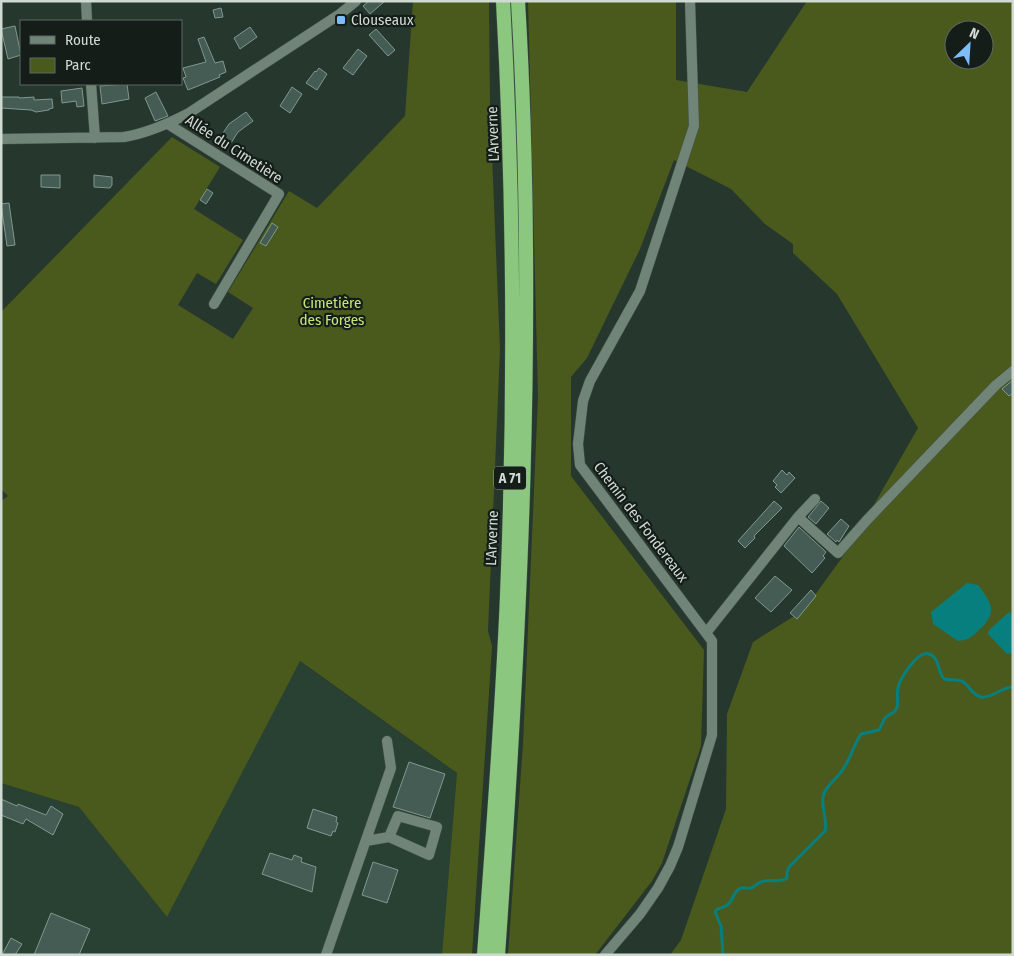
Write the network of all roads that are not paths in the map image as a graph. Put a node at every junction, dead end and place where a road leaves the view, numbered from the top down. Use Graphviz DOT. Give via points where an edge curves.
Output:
graph roads {
  1 [pos="86,1"];
  2 [pos="356,1"];
  3 [pos="503,1"];
  4 [pos="518,1"];
  5 [pos="690,1"];
  6 [pos="87,20"];
  7 [pos="91,85"];
  8 [pos="168,124"];
  9 [pos="95,138"];
  10 [pos="1,139"];
  11 [pos="214,304"];
  12 [pos="1013,371"];
  13 [pos="815,499"];
  14 [pos="798,517"];
  15 [pos="706,633"];
  16 [pos="387,740"];
  17 [pos="389,837"];
  18 [pos="366,841"];
  19 [pos="326,955"];
  20 [pos="484,955"];
  21 [pos="498,955"];
  22 [pos="605,955"];
  1 -- 6 [label="street"];
  2 -- 8 [label="street"];
  3 -- 20 [label="highway, L'Arverne / A 71" via="511,213 512,393 506,597"];
  4 -- 21 [label="highway, L'Arverne / A 71" via="526,217 526,402 520,597"];
  5 -- 15 [label="street, Chemin des Fondereaux" via="694,126 640,291 590,381 583,401 578,444 580,465"];
  7 -- 9 [label="street"];
  8 -- 9 [label="street" via="140,134"];
  8 -- 11 [label="street, Allée du Cimetière" via="279,194"];
  9 -- 10 [label="street"];
  12 -- 14 [label="street" via="996,385 838,553"];
  13 -- 14 [label="street"];
  14 -- 15 [label="street"];
  15 -- 22 [label="street, Chemin des Fondereaux" via="712,641 712,735 678,847 658,888"];
  16 -- 18 [label="street" via="391,768"];
  17 -- 17 [label="street" via="429,855 437,827 398,816"];
  17 -- 18 [label="street"];
  18 -- 19 [label="street"];
}
